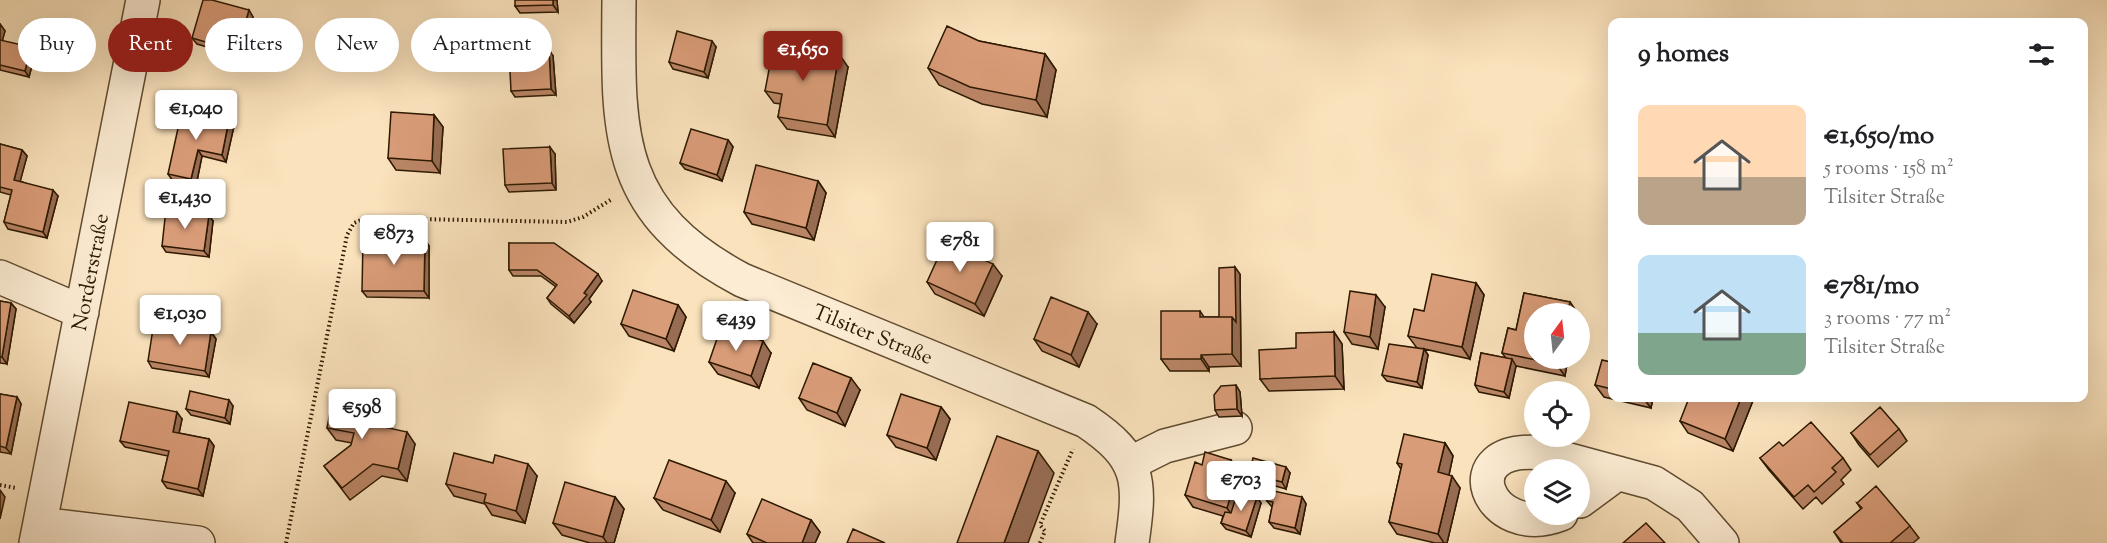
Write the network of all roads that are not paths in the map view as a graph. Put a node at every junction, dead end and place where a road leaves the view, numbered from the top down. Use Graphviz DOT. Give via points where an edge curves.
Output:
graph roads {
  1 [pos="143,0"];
  2 [pos="620,0"];
  3 [pos="0,277"];
  4 [pos="82,312"];
  5 [pos="1235,428"];
  6 [pos="1566,459"];
  7 [pos="1131,463"];
  8 [pos="1590,466"];
  9 [pos="1618,473"];
  10 [pos="1590,494"];
  11 [pos="1541,525"];
  12 [pos="38,533"];
  13 [pos="198,543"];
  14 [pos="1132,543"];
  15 [pos="1722,543"];
  1 -- 4 [label="street, Norderstraße"];
  2 -- 7 [label="street, Tilsiter Straße" via="621,120 628,156 638,183 678,239 708,262 742,280 1086,421 1113,439"];
  3 -- 4 [label="street"];
  4 -- 12 [label="street, Norderstraße"];
  5 -- 7 [label="street" via="1165,446"];
  6 -- 11 [label="street" via="1526,451 1509,454 1496,465 1488,481 1486,495 1491,509 1502,520 1516,527 1534,529"];
  7 -- 14 [label="street, Tilsiter Straße" via="1137,493"];
  8 -- 9 [label="street"];
  9 -- 10 [label="street"];
  9 -- 15 [label="street" via="1654,483 1672,493 1690,506"];
  12 -- 13 [label="street"];
}
